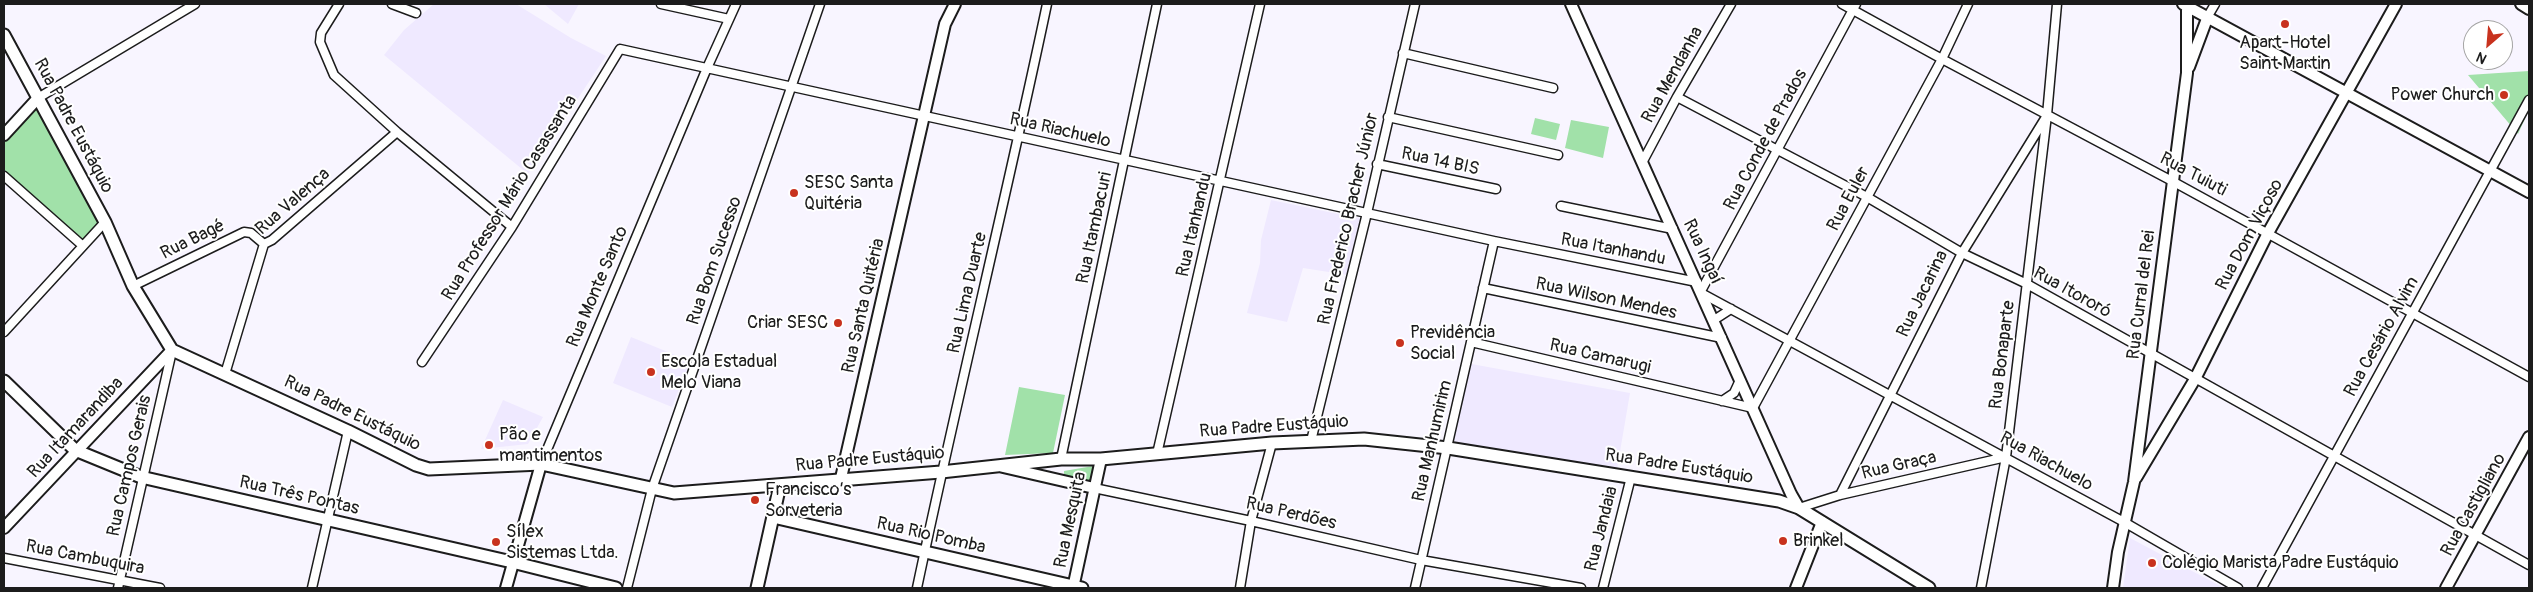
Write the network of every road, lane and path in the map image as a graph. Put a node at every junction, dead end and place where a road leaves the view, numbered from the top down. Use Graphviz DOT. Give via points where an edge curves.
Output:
graph roads {
  1 [pos="195,4"];
  2 [pos="339,4"];
  3 [pos="392,4"];
  4 [pos="661,4"];
  5 [pos="736,4"];
  6 [pos="820,4"];
  7 [pos="950,4"];
  8 [pos="955,4"];
  9 [pos="1046,4"];
  10 [pos="1157,4"];
  11 [pos="1260,4"];
  12 [pos="1415,4"];
  13 [pos="1731,4"];
  14 [pos="1842,4"];
  15 [pos="1968,4"];
  16 [pos="2057,4"];
  17 [pos="2186,4"];
  18 [pos="2215,4"];
  19 [pos="2396,4"];
  20 [pos="2521,4"];
  21 [pos="1573,6"];
  22 [pos="1854,7"];
  23 [pos="2529,9"];
  24 [pos="416,12"];
  25 [pos="2208,16"];
  26 [pos="729,19"];
  27 [pos="945,24"];
  28 [pos="4,35"];
  29 [pos="620,49"];
  30 [pos="1403,53"];
  31 [pos="1942,59"];
  32 [pos="707,68"];
  33 [pos="2187,73"];
  34 [pos="791,87"];
  35 [pos="1553,88"];
  36 [pos="2346,93"];
  37 [pos="1677,97"];
  38 [pos="38,98"];
  39 [pos="2529,100"];
  40 [pos="2047,115"];
  41 [pos="925,117"];
  42 [pos="1388,117"];
  43 [pos="397,132"];
  44 [pos="4,135"];
  45 [pos="1019,137"];
  46 [pos="1778,150"];
  47 [pos="1558,155"];
  48 [pos="1125,161"];
  49 [pos="1643,161"];
  50 [pos="1377,164"];
  51 [pos="2491,170"];
  52 [pos="4,176"];
  53 [pos="2172,181"];
  54 [pos="1221,182"];
  55 [pos="1496,189"];
  56 [pos="2529,192"];
  57 [pos="1867,197"];
  58 [pos="1562,206"];
  59 [pos="1367,213"];
  60 [pos="106,222"];
  61 [pos="512,227"];
  62 [pos="1673,229"];
  63 [pos="2268,233"];
  64 [pos="1494,241"];
  65 [pos="264,244"];
  66 [pos="83,246"];
  67 [pos="1962,253"];
  68 [pos="2027,284"];
  69 [pos="133,286"];
  70 [pos="1483,288"];
  71 [pos="1701,289"];
  72 [pos="1731,309"];
  73 [pos="2413,311"];
  74 [pos="1714,320"];
  75 [pos="4,332"];
  76 [pos="1722,338"];
  77 [pos="1790,340"];
  78 [pos="1471,342"];
  79 [pos="172,350"];
  80 [pos="2151,354"];
  81 [pos="422,362"];
  82 [pos="225,374"];
  83 [pos="2529,376"];
  84 [pos="2195,379"];
  85 [pos="1740,380"];
  86 [pos="4,381"];
  87 [pos="1892,395"];
  88 [pos="1722,401"];
  89 [pos="1753,408"];
  90 [pos="348,431"];
  91 [pos="2529,437"];
  92 [pos="1311,440"];
  93 [pos="1272,443"];
  94 [pos="1448,448"];
  95 [pos="76,450"];
  96 [pos="1157,454"];
  97 [pos="2006,457"];
  98 [pos="2334,457"];
  99 [pos="1061,459"];
  100 [pos="1101,459"];
  101 [pos="541,464"];
  102 [pos="995,465"];
  103 [pos="941,472"];
  104 [pos="141,477"];
  105 [pos="1631,477"];
  106 [pos="841,478"];
  107 [pos="2134,482"];
  108 [pos="780,485"];
  109 [pos="1094,488"];
  110 [pos="652,489"];
  111 [pos="1840,494"];
  112 [pos="1799,508"];
  113 [pos="772,517"];
  114 [pos="327,520"];
  115 [pos="1251,521"];
  116 [pos="1822,522"];
  117 [pos="2124,522"];
  118 [pos="4,528"];
  119 [pos="2476,536"];
  120 [pos="924,552"];
  121 [pos="4,558"];
  122 [pos="1421,560"];
  123 [pos="512,562"];
  124 [pos="2529,565"];
  125 [pos="120,579"];
  126 [pos="118,588"];
  127 [pos="160,588"];
  128 [pos="312,588"];
  129 [pos="506,588"];
  130 [pos="616,588"];
  131 [pos="628,588"];
  132 [pos="757,588"];
  133 [pos="917,588"];
  134 [pos="1076,588"];
  135 [pos="1240,588"];
  136 [pos="1415,588"];
  137 [pos="1581,588"];
  138 [pos="1603,588"];
  139 [pos="1796,588"];
  140 [pos="1929,588"];
  141 [pos="1981,588"];
  142 [pos="2112,588"];
  143 [pos="2238,588"];
  144 [pos="2262,588"];
  145 [pos="2446,588"];
  1 -- 38 [label="street"];
  2 -- 43 [label="street" via="321,33 320,42 334,75"];
  3 -- 24 [label="street"];
  4 -- 26 [label="street"];
  5 -- 26 [label="street, Rua Monte Santo"];
  6 -- 34 [label="street, Rua Bom Sucesso"];
  7 -- 27 [label="street, Rua Santa Quitéria"];
  8 -- 27 [label="street, Rua Santa Quitéria"];
  9 -- 45 [label="street, Rua Lima Duarte"];
  10 -- 48 [label="street, Rua Itambacuri"];
  11 -- 54 [label="street, Rua Itanhandu"];
  12 -- 30 [label="street, Rua Frederico Bracher Júnior"];
  13 -- 37 [label="street, Rua Mendanha"];
  14 -- 22 [label="street, Rua Tuiuti"];
  15 -- 31 [label="street, Rua Euler"];
  16 -- 40 [label="street, Rua Bonaparte"];
  17 -- 25 [label="street"];
  17 -- 33 [label="street, Rua Curral del Rei"];
  18 -- 25 [label="street"];
  19 -- 36 [label="street, Rua Dom Viçoso"];
  20 -- 23 [label="street"];
  21 -- 49 [label="street, Rua Ingaí"];
  22 -- 31 [label="street, Rua Tuiuti"];
  22 -- 46 [label="street, Rua Conde de Prados"];
  25 -- 33 [label="street"];
  25 -- 36 [label="street"];
  26 -- 32 [label="street, Rua Monte Santo"];
  27 -- 41 [label="street, Rua Santa Quitéria"];
  28 -- 38 [label="main road, Rua Padre Eustáquio"];
  29 -- 32 [label="street, Rua Riachuelo"];
  29 -- 61 [label="street, Rua Professor Mário Casassanta"];
  30 -- 35 [label="street"];
  30 -- 42 [label="street, Rua Frederico Bracher Júnior"];
  31 -- 40 [label="street, Rua Tuiuti"];
  31 -- 57 [label="street, Rua Euler"];
  32 -- 34 [label="street, Rua Riachuelo"];
  32 -- 101 [label="street, Rua Monte Santo"];
  33 -- 53 [label="street, Rua Curral del Rei"];
  34 -- 41 [label="street, Rua Riachuelo"];
  34 -- 110 [label="street, Rua Bom Sucesso"];
  36 -- 51 [label="street"];
  36 -- 63 [label="street, Rua Dom Viçoso"];
  37 -- 46 [label="street, Rua Itororó"];
  37 -- 49 [label="street, Rua Mendanha"];
  38 -- 44 [label="street"];
  38 -- 60 [label="main road, Rua Padre Eustáquio"];
  39 -- 51 [label="street, Rua Cesário Alvim"];
  40 -- 53 [label="street, Rua Tuiuti"];
  40 -- 67 [label="street, Rua Jacarina"];
  40 -- 68 [label="street, Rua Bonaparte"];
  41 -- 45 [label="street, Rua Riachuelo"];
  41 -- 106 [label="street, Rua Santa Quitéria"];
  42 -- 47 [label="street"];
  42 -- 50 [label="street, Rua Frederico Bracher Júnior"];
  43 -- 61 [label="street"];
  43 -- 65 [label="street, Rua Valença"];
  45 -- 48 [label="street, Rua Riachuelo"];
  45 -- 103 [label="street, Rua Lima Duarte"];
  46 -- 57 [label="street, Rua Itororó"];
  46 -- 71 [label="street, Rua Conde de Prados"];
  48 -- 54 [label="street, Rua Riachuelo"];
  48 -- 99 [label="street, Rua Itambacuri"];
  49 -- 62 [label="street, Rua Ingaí"];
  50 -- 55 [label="street, Rua 14 BIS"];
  50 -- 59 [label="street, Rua Frederico Bracher Júnior"];
  51 -- 56 [label="street"];
  51 -- 73 [label="street, Rua Cesário Alvim"];
  52 -- 66 [label="street"];
  53 -- 63 [label="street, Rua Tuiuti"];
  53 -- 80 [label="street, Rua Curral del Rei"];
  54 -- 59 [label="street, Rua Riachuelo"];
  54 -- 96 [label="street, Rua Itanhandu"];
  57 -- 67 [label="street, Rua Itororó"];
  57 -- 77 [label="street, Rua Euler"];
  58 -- 62 [label="street"];
  59 -- 64 [label="street, Rua Riachuelo"];
  59 -- 92 [label="street, Rua Frederico Bracher Júnior"];
  60 -- 66 [label="street"];
  60 -- 69 [label="main road, Rua Padre Eustáquio"];
  61 -- 81 [label="street, Rua Professor Mário Casassanta"];
  62 -- 71 [label="street, Rua Ingaí"];
  63 -- 73 [label="street, Rua Tuiuti"];
  63 -- 84 [label="street, Rua Dom Viçoso"];
  64 -- 70 [label="street, Rua Manhumirim"];
  64 -- 71 [label="street, Rua Itanhandu"];
  65 -- 69 [label="street, Rua Bagé" via="251,233 244,232"];
  65 -- 82 [label="street, Rua Valença"];
  66 -- 75 [label="street"];
  67 -- 68 [label="street, Rua Itororó"];
  67 -- 87 [label="street, Rua Jacarina"];
  68 -- 80 [label="street, Rua Itororó"];
  68 -- 97 [label="street, Rua Bonaparte"];
  69 -- 79 [label="main road, Rua Padre Eustáquio"];
  70 -- 76 [label="street, Rua Wilson Mendes"];
  70 -- 78 [label="street, Rua Manhumirim"];
  71 -- 72 [label="street, Rua Riachuelo"];
  71 -- 74 [label="street, Rua Ingaí"];
  72 -- 74 [label="street"];
  72 -- 77 [label="street, Rua Riachuelo"];
  73 -- 83 [label="street, Rua Tuiuti"];
  73 -- 98 [label="street, Rua Cesário Alvim"];
  74 -- 76 [label="street, Rua Ingaí"];
  76 -- 85 [label="street, Rua Ingaí"];
  77 -- 87 [label="street, Rua Riachuelo"];
  77 -- 89 [label="street, Rua Euler"];
  78 -- 88 [label="street, Rua Camarugi"];
  78 -- 94 [label="street, Rua Manhumirim"];
  79 -- 82 [label="main road, Rua Padre Eustáquio"];
  79 -- 95 [label="street, Rua Itamarandiba"];
  79 -- 104 [label="street, Rua Campos Gerais"];
  80 -- 84 [label="street, Rua Itororó"];
  80 -- 107 [label="street, Rua Curral del Rei"];
  82 -- 90 [label="main road, Rua Padre Eustáquio"];
  84 -- 98 [label="street, Rua Itororó"];
  84 -- 107 [label="street, Rua Dom Viçoso"];
  85 -- 88 [label="street" via="1734,393"];
  85 -- 89 [label="street, Rua Ingaí"];
  86 -- 95 [label="main road, Rua Três Pontas"];
  87 -- 97 [label="street, Rua Riachuelo"];
  87 -- 111 [label="street, Rua Jacarina"];
  88 -- 89 [label="street, Rua Camarugi"];
  89 -- 112 [label="street, Rua Ingaí"];
  90 -- 101 [label="main road, Rua Padre Eustáquio" via="428,469"];
  90 -- 114 [label="street"];
  91 -- 119 [label="street, Rua Castigliano"];
  92 -- 93 [label="main road, Rua Padre Eustáquio"];
  92 -- 94 [label="main road, Rua Padre Eustáquio" via="1364,439"];
  93 -- 96 [label="main road, Rua Padre Eustáquio"];
  93 -- 115 [label="street"];
  94 -- 105 [label="main road, Rua Padre Eustáquio"];
  94 -- 122 [label="street, Rua Manhumirim"];
  95 -- 104 [label="main road, Rua Três Pontas"];
  95 -- 118 [label="street, Rua Itamarandiba"];
  96 -- 100 [label="main road, Rua Padre Eustáquio"];
  97 -- 111 [label="street, Rua Graça"];
  97 -- 117 [label="street, Rua Riachuelo"];
  97 -- 141 [label="street, Rua Bonaparte"];
  98 -- 119 [label="street, Rua Itororó"];
  98 -- 144 [label="street, Rua Cesário Alvim"];
  99 -- 100 [label="main road, Rua Padre Eustáquio"];
  99 -- 102 [label="main road, Rua Padre Eustáquio"];
  100 -- 109 [label="street, Rua Mesquita"];
  101 -- 110 [label="main road, Rua Padre Eustáquio"];
  101 -- 123 [label="street, Rua Monte Santo"];
  102 -- 103 [label="main road, Rua Padre Eustáquio"];
  102 -- 109 [label="street, Rua Perdões"];
  103 -- 106 [label="main road, Rua Padre Eustáquio"];
  103 -- 120 [label="street, Rua Lima Duarte"];
  104 -- 114 [label="main road, Rua Três Pontas"];
  104 -- 125 [label="street, Rua Campos Gerais"];
  105 -- 112 [label="main road, Rua Padre Eustáquio" via="1779,501"];
  105 -- 138 [label="street, Rua Jandaia"];
  106 -- 108 [label="main road, Rua Padre Eustáquio"];
  107 -- 117 [label="street, Rua Curral del Rei"];
  108 -- 110 [label="main road, Rua Padre Eustáquio" via="674,493"];
  108 -- 113 [label="main road"];
  109 -- 115 [label="street, Rua Perdões"];
  109 -- 134 [label="street, Rua Mesquita"];
  110 -- 131 [label="street, Rua Bom Sucesso"];
  111 -- 112 [label="street, Rua Graça"];
  112 -- 116 [label="main road, Rua Padre Eustáquio"];
  113 -- 120 [label="main road, Rua Rio Pomba"];
  113 -- 132 [label="main road"];
  114 -- 123 [label="main road, Rua Três Pontas"];
  114 -- 128 [label="street"];
  115 -- 122 [label="street, Rua Perdões"];
  115 -- 135 [label="street"];
  116 -- 139 [label="street"];
  116 -- 140 [label="main road, Rua Padre Eustáquio"];
  117 -- 142 [label="street, Rua Curral del Rei"];
  117 -- 143 [label="street, Rua Riachuelo"];
  119 -- 124 [label="street, Rua Itororó"];
  119 -- 145 [label="street, Rua Castigliano"];
  120 -- 133 [label="street, Rua Lima Duarte"];
  120 -- 134 [label="main road, Rua Rio Pomba"];
  121 -- 125 [label="street, Rua Cambuquira"];
  122 -- 136 [label="street, Rua Manhumirim"];
  122 -- 137 [label="street, Rua Perdões"];
  123 -- 129 [label="street, Rua Monte Santo"];
  123 -- 130 [label="main road, Rua Três Pontas"];
  125 -- 126 [label="street, Rua Campos Gerais"];
  125 -- 127 [label="street, Rua Cambuquira"];
}
